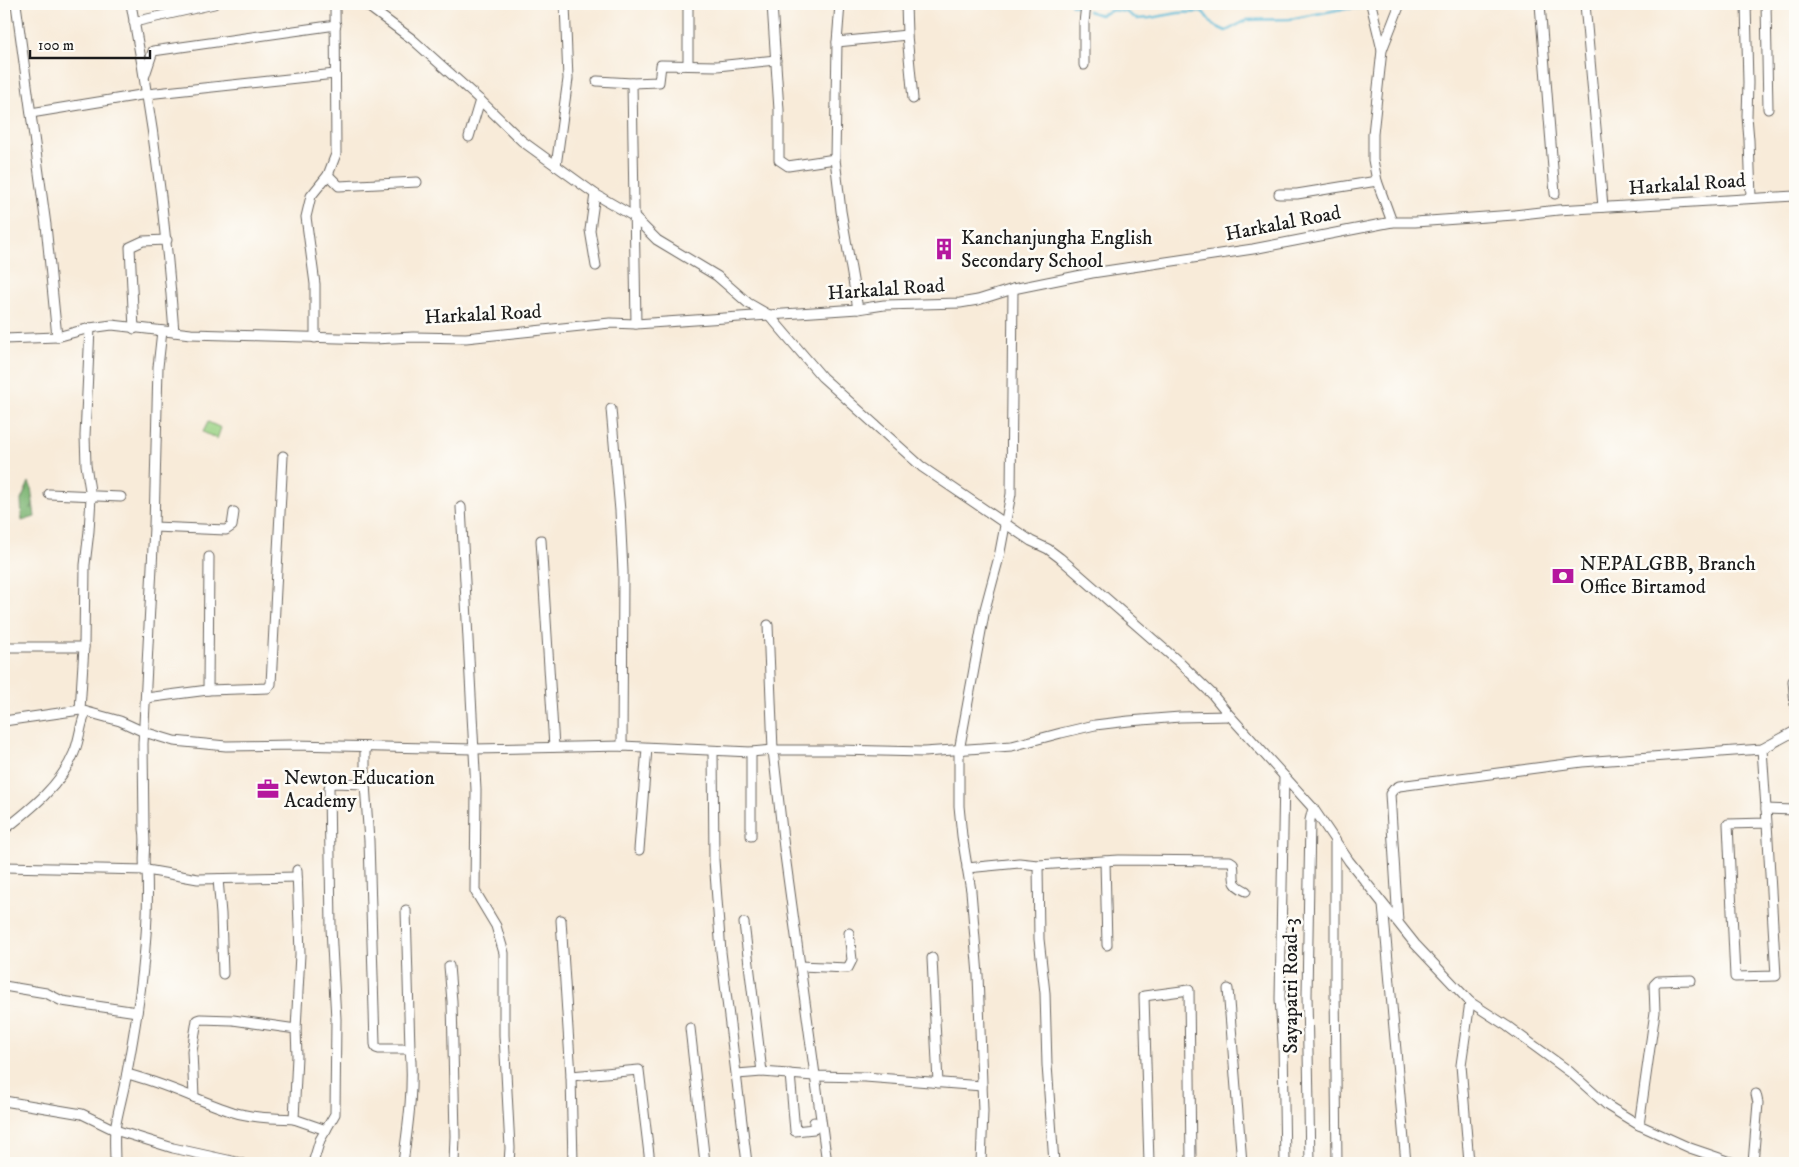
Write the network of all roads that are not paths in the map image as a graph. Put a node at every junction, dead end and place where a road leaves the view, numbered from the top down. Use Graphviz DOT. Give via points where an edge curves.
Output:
graph roads {
  1 [pos="16,4"];
  2 [pos="131,4"];
  3 [pos="214,4"];
  4 [pos="335,4"];
  5 [pos="365,4"];
  6 [pos="565,4"];
  7 [pos="688,4"];
  8 [pos="772,4"];
  9 [pos="840,4"];
  10 [pos="906,4"];
  11 [pos="1100,4"];
  12 [pos="1371,4"];
  13 [pos="1400,4"];
  14 [pos="1540,4"];
  15 [pos="1585,4"];
  16 [pos="1746,4"];
  17 [pos="1766,4"];
  18 [pos="134,22"];
  19 [pos="336,24"];
  20 [pos="907,35"];
  21 [pos="836,42"];
  22 [pos="1382,50"];
  23 [pos="776,60"];
  24 [pos="688,65"];
  25 [pos="1084,65"];
  26 [pos="335,74"];
  27 [pos="145,75"];
  28 [pos="597,81"];
  29 [pos="632,83"];
  30 [pos="147,94"];
  31 [pos="913,99"];
  32 [pos="480,100"];
  33 [pos="1768,108"];
  34 [pos="31,113"];
  35 [pos="469,137"];
  36 [pos="835,159"];
  37 [pos="556,166"];
  38 [pos="328,175"];
  39 [pos="1377,181"];
  40 [pos="417,182"];
  41 [pos="595,194"];
  42 [pos="1279,194"];
  43 [pos="1555,194"];
  44 [pos="1795,196"];
  45 [pos="1751,198"];
  46 [pos="1603,207"];
  47 [pos="633,216"];
  48 [pos="1392,222"];
  49 [pos="167,240"];
  50 [pos="596,266"];
  51 [pos="1013,289"];
  52 [pos="858,309"];
  53 [pos="769,315"];
  54 [pos="636,324"];
  55 [pos="90,328"];
  56 [pos="134,329"];
  57 [pos="162,331"];
  58 [pos="174,332"];
  59 [pos="57,337"];
  60 [pos="315,338"];
  61 [pos="4,339"];
  62 [pos="612,409"];
  63 [pos="283,456"];
  64 [pos="49,494"];
  65 [pos="91,497"];
  66 [pos="121,497"];
  67 [pos="461,507"];
  68 [pos="234,512"];
  69 [pos="1006,523"];
  70 [pos="154,527"];
  71 [pos="541,540"];
  72 [pos="209,557"];
  73 [pos="768,625"];
  74 [pos="4,647"];
  75 [pos="84,647"];
  76 [pos="1794,681"];
  77 [pos="208,690"];
  78 [pos="146,698"];
  79 [pos="1795,706"];
  80 [pos="83,711"];
  81 [pos="1230,716"];
  82 [pos="4,721"];
  83 [pos="1795,731"];
  84 [pos="144,732"];
  85 [pos="622,746"];
  86 [pos="554,747"];
  87 [pos="365,748"];
  88 [pos="647,748"];
  89 [pos="473,749"];
  90 [pos="1762,749"];
  91 [pos="773,750"];
  92 [pos="713,751"];
  93 [pos="959,751"];
  94 [pos="751,752"];
  95 [pos="1284,776"];
  96 [pos="366,784"];
  97 [pos="1313,808"];
  98 [pos="1766,809"];
  99 [pos="1795,810"];
  100 [pos="1767,823"];
  101 [pos="4,830"];
  102 [pos="751,836"];
  103 [pos="1335,840"];
  104 [pos="639,850"];
  105 [pos="1105,861"];
  106 [pos="1038,865"];
  107 [pos="4,867"];
  108 [pos="967,868"];
  109 [pos="147,870"];
  110 [pos="218,878"];
  111 [pos="1246,891"];
  112 [pos="1383,904"];
  113 [pos="406,910"];
  114 [pos="561,920"];
  115 [pos="1398,922"];
  116 [pos="744,923"];
  117 [pos="849,933"];
  118 [pos="1107,945"];
  119 [pos="932,958"];
  120 [pos="449,966"];
  121 [pos="800,966"];
  122 [pos="223,974"];
  123 [pos="1691,980"];
  124 [pos="4,986"];
  125 [pos="1228,988"];
  126 [pos="1470,1002"];
  127 [pos="136,1012"];
  128 [pos="690,1028"];
  129 [pos="296,1029"];
  130 [pos="410,1049"];
  131 [pos="762,1072"];
  132 [pos="127,1074"];
  133 [pos="737,1074"];
  134 [pos="790,1074"];
  135 [pos="571,1076"];
  136 [pos="814,1076"];
  137 [pos="938,1083"];
  138 [pos="982,1086"];
  139 [pos="1756,1094"];
  140 [pos="194,1097"];
  141 [pos="4,1101"];
  142 [pos="294,1119"];
  143 [pos="814,1122"];
  144 [pos="1639,1125"];
  145 [pos="115,1130"];
  146 [pos="326,1130"];
  147 [pos="115,1163"];
  148 [pos="241,1163"];
  149 [pos="313,1163"];
  150 [pos="403,1163"];
  151 [pos="454,1163"];
  152 [pos="509,1163"];
  153 [pos="573,1163"];
  154 [pos="650,1163"];
  155 [pos="705,1163"];
  156 [pos="747,1163"];
  157 [pos="827,1163"];
  158 [pos="981,1163"];
  159 [pos="1054,1163"];
  160 [pos="1149,1163"];
  161 [pos="1191,1163"];
  162 [pos="1242,1163"];
  163 [pos="1285,1163"];
  164 [pos="1310,1163"];
  165 [pos="1337,1163"];
  166 [pos="1406,1163"];
  167 [pos="1469,1163"];
  168 [pos="1734,1163"];
  169 [pos="1753,1163"];
  1 -- 34 [label="street"];
  2 -- 18 [label="street"];
  3 -- 18 [label="street"];
  4 -- 19 [label="street"];
  5 -- 32 [label="street" via="412,39"];
  6 -- 37 [label="street" via="568,79"];
  7 -- 24 [label="street"];
  8 -- 23 [label="street"];
  9 -- 21 [label="street"];
  10 -- 20 [label="street"];
  11 -- 25 [label="street" via="1086,5"];
  12 -- 22 [label="street"];
  13 -- 22 [label="street"];
  14 -- 43 [label="street"];
  15 -- 46 [label="street"];
  16 -- 45 [label="street"];
  17 -- 33 [label="street"];
  18 -- 27 [label="street"];
  19 -- 26 [label="street"];
  19 -- 27 [label="street" via="153,51"];
  20 -- 21 [label="street"];
  20 -- 31 [label="street"];
  21 -- 36 [label="street"];
  22 -- 39 [label="street" via="1373,134"];
  23 -- 24 [label="street" via="717,66"];
  23 -- 36 [label="street" via="779,160 788,166"];
  24 -- 29 [label="street" via="661,65 659,82"];
  26 -- 30 [label="street"];
  26 -- 38 [label="street" via="336,154"];
  27 -- 30 [label="street"];
  28 -- 29 [label="street"];
  29 -- 47 [label="street"];
  30 -- 34 [label="street"];
  30 -- 49 [label="street"];
  32 -- 35 [label="street"];
  32 -- 37 [label="street" via="522,141"];
  34 -- 59 [label="street"];
  36 -- 52 [label="street" via="840,211"];
  37 -- 41 [label="street"];
  38 -- 40 [label="street" via="339,186"];
  38 -- 60 [label="street" via="311,196 306,217 315,284"];
  39 -- 42 [label="street"];
  39 -- 48 [label="street"];
  41 -- 47 [label="street"];
  41 -- 50 [label="street" via="590,230"];
  44 -- 45 [label="street, Harkalal Road"];
  45 -- 46 [label="street, Harkalal Road"];
  46 -- 48 [label="street, Harkalal Road"];
  47 -- 53 [label="street" via="657,240 717,276 748,303"];
  47 -- 54 [label="street"];
  48 -- 51 [label="street, Harkalal Road"];
  49 -- 56 [label="street" via="144,240 130,247"];
  49 -- 58 [label="street"];
  51 -- 52 [label="street, Harkalal Road" via="960,303"];
  51 -- 69 [label="street" via="1011,494"];
  52 -- 53 [label="street, Harkalal Road"];
  53 -- 54 [label="street, Harkalal Road"];
  53 -- 69 [label="street" via="822,377 918,464"];
  54 -- 60 [label="street, Harkalal Road" via="466,338"];
  55 -- 56 [label="street, Harkalal Road" via="112,325"];
  55 -- 59 [label="street, Harkalal Road"];
  55 -- 65 [label="street" via="85,436"];
  56 -- 57 [label="street, Harkalal Road"];
  57 -- 58 [label="street, Harkalal Road"];
  57 -- 70 [label="street" via="158,367"];
  58 -- 60 [label="street, Harkalal Road"];
  59 -- 61 [label="street, Harkalal Road"];
  62 -- 85 [label="street" via="623,572"];
  63 -- 77 [label="street" via="270,684 268,688"];
  64 -- 65 [label="street"];
  65 -- 66 [label="street"];
  65 -- 75 [label="street" via="83,593"];
  67 -- 89 [label="street"];
  68 -- 70 [label="street" via="232,526 226,530"];
  69 -- 81 [label="street" via="1060,558 1180,663"];
  69 -- 93 [label="street" via="985,609"];
  70 -- 78 [label="street"];
  71 -- 86 [label="street"];
  72 -- 77 [label="street"];
  73 -- 91 [label="street"];
  74 -- 75 [label="street"];
  75 -- 80 [label="street"];
  76 -- 79 [label="street"];
  77 -- 78 [label="street"];
  78 -- 84 [label="street"];
  80 -- 82 [label="street"];
  80 -- 84 [label="street" via="120,721"];
  80 -- 101 [label="street" via="80,740 70,763 48,792"];
  81 -- 93 [label="street" via="1094,725 1012,746"];
  81 -- 95 [label="street"];
  83 -- 90 [label="street"];
  84 -- 87 [label="street" via="174,741 226,746"];
  84 -- 109 [label="street" via="144,864"];
  85 -- 86 [label="street"];
  85 -- 88 [label="street"];
  86 -- 89 [label="street"];
  87 -- 89 [label="street"];
  87 -- 96 [label="street"];
  88 -- 92 [label="street"];
  88 -- 104 [label="street"];
  89 -- 152 [label="street" via="475,891 496,926 504,953"];
  90 -- 98 [label="street"];
  90 -- 115 [label="street" via="1582,762 1399,786 1390,794"];
  91 -- 93 [label="street"];
  91 -- 94 [label="street"];
  91 -- 121 [label="street"];
  92 -- 94 [label="street"];
  92 -- 133 [label="street" via="714,860 721,952"];
  93 -- 108 [label="street" via="959,806"];
  94 -- 102 [label="street"];
  95 -- 97 [label="street"];
  95 -- 163 [label="street" via="1280,998"];
  96 -- 130 [label="street" via="375,1044 379,1049"];
  96 -- 146 [label="street" via="330,784 336,1114"];
  97 -- 103 [label="street"];
  97 -- 164 [label="street, Sayapatri Road-3" via="1310,820 1307,995"];
  98 -- 99 [label="street"];
  98 -- 100 [label="street"];
  100 -- 100 [label="street" via="1728,824 1735,977 1776,976"];
  103 -- 112 [label="street"];
  103 -- 165 [label="street"];
  105 -- 106 [label="street"];
  105 -- 111 [label="street" via="1230,860 1236,886"];
  105 -- 118 [label="street"];
  106 -- 108 [label="street" via="1019,863"];
  106 -- 159 [label="street" via="1039,939"];
  107 -- 109 [label="street"];
  108 -- 138 [label="street" via="976,949"];
  109 -- 110 [label="street" via="198,879"];
  109 -- 127 [label="street" via="146,930"];
  110 -- 122 [label="street"];
  110 -- 129 [label="street" via="297,874 300,954"];
  112 -- 115 [label="street"];
  112 -- 166 [label="street"];
  113 -- 130 [label="street"];
  114 -- 135 [label="street"];
  115 -- 126 [label="street"];
  116 -- 131 [label="street"];
  117 -- 121 [label="street" via="852,960 848,968"];
  119 -- 137 [label="street"];
  120 -- 151 [label="street"];
  121 -- 136 [label="street"];
  123 -- 144 [label="street" via="1658,981 1654,985 1655,1012"];
  124 -- 127 [label="street" via="46,993 62,1001"];
  125 -- 162 [label="street"];
  126 -- 144 [label="street" via="1570,1072 1608,1106"];
  126 -- 167 [label="street" via="1461,1066"];
  127 -- 132 [label="street"];
  128 -- 155 [label="street"];
  129 -- 140 [label="street" via="233,1020 197,1020 192,1051"];
  129 -- 142 [label="street"];
  130 -- 150 [label="street" via="408,1126"];
  131 -- 133 [label="street"];
  131 -- 134 [label="street"];
  132 -- 140 [label="street"];
  132 -- 145 [label="street"];
  133 -- 156 [label="street"];
  134 -- 136 [label="street"];
  134 -- 143 [label="street" via="795,1131 814,1129"];
  135 -- 153 [label="street"];
  135 -- 154 [label="street" via="639,1070"];
  136 -- 137 [label="street"];
  136 -- 157 [label="street"];
  137 -- 138 [label="street"];
  138 -- 158 [label="street"];
  139 -- 169 [label="street"];
  140 -- 142 [label="street" via="258,1118"];
  141 -- 145 [label="street" via="82,1114"];
  142 -- 146 [label="street"];
  144 -- 168 [label="street"];
  145 -- 147 [label="street"];
  145 -- 148 [label="street" via="173,1148"];
  146 -- 149 [label="street"];
  160 -- 161 [label="street" via="1144,996 1189,990"];
}
